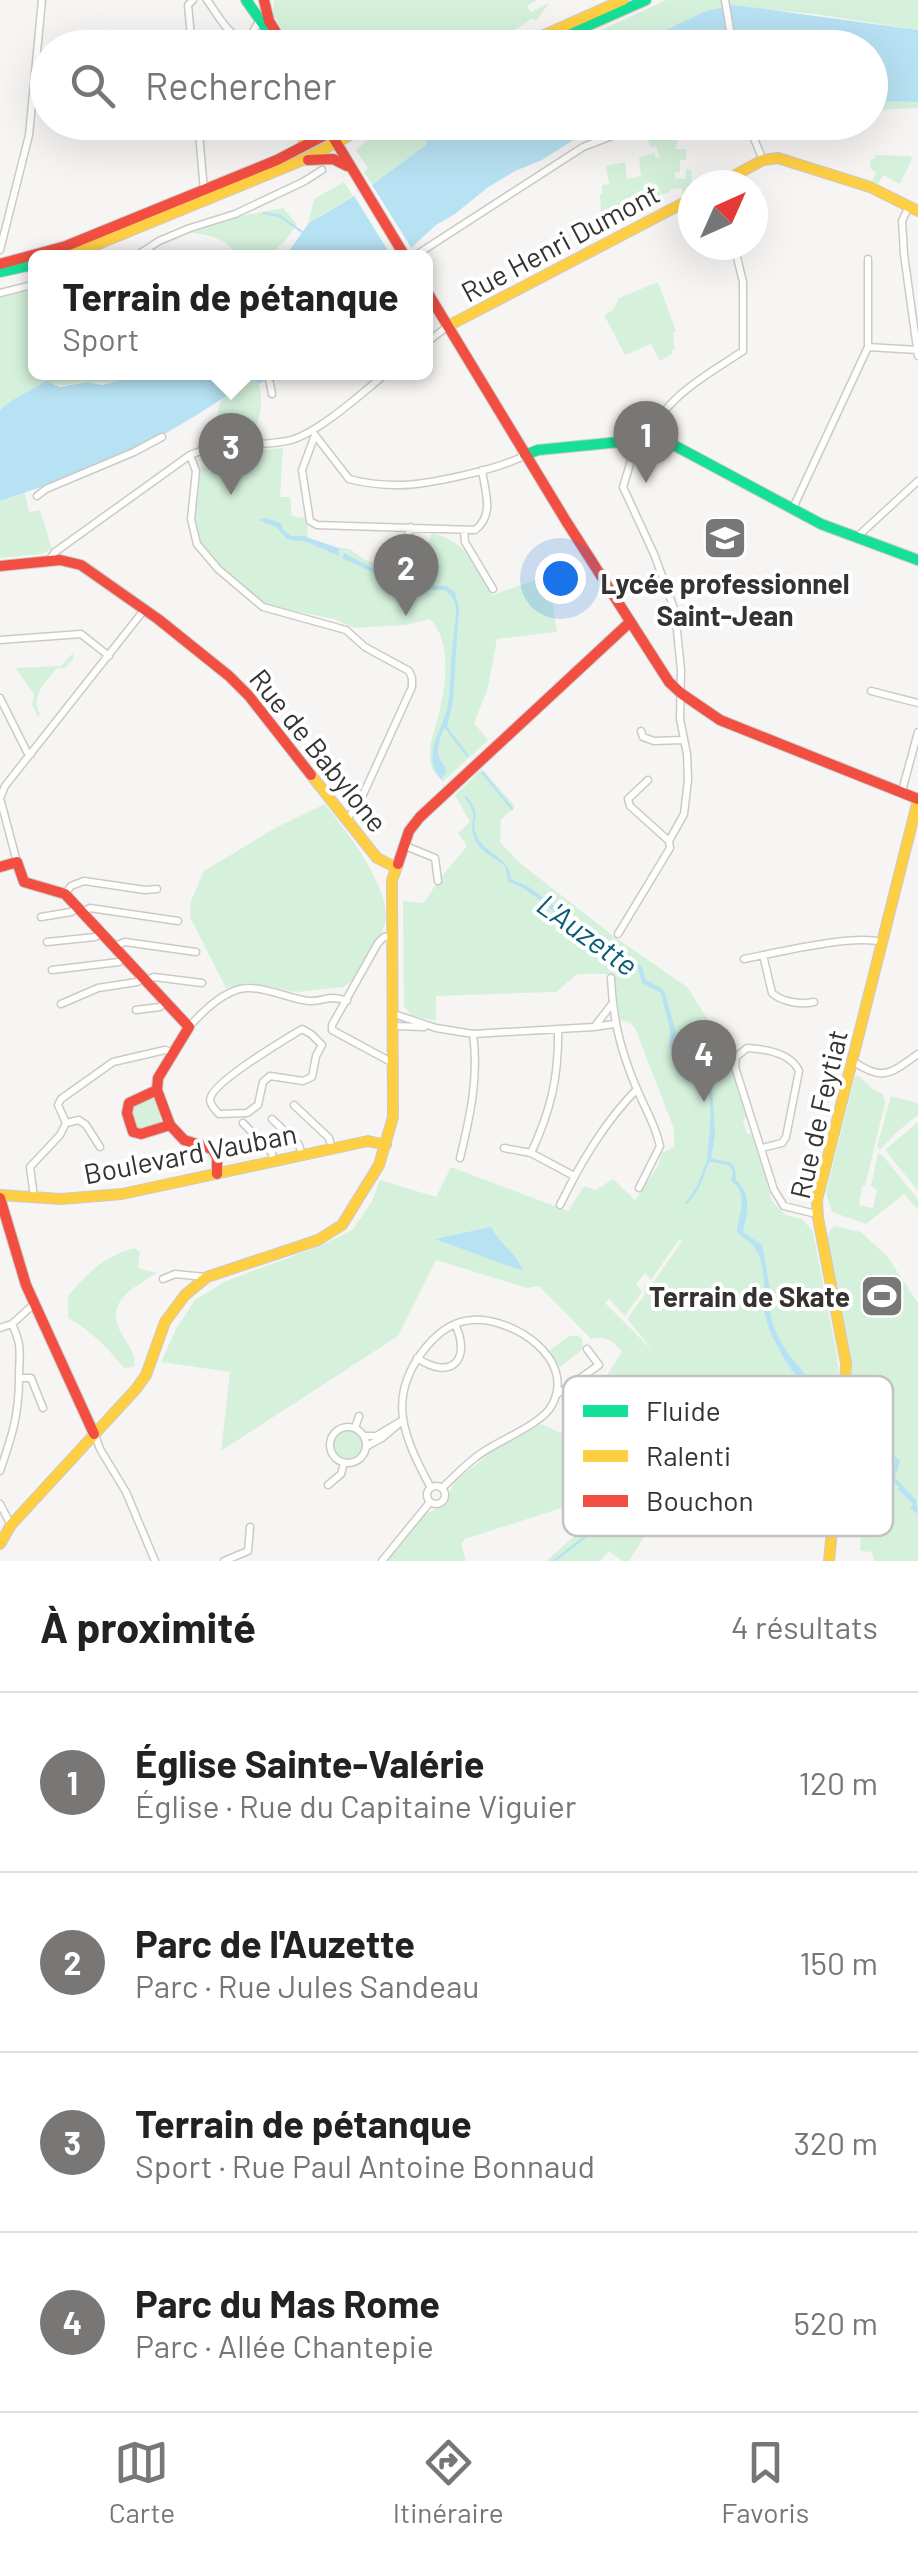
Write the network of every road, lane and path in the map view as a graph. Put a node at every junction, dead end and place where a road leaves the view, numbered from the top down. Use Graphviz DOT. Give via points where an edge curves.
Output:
graph roads {
  1 [pos="42,0"];
  2 [pos="193,0"];
  3 [pos="207,0"];
  4 [pos="246,0"];
  5 [pos="263,0"];
  6 [pos="623,0"];
  7 [pos="646,0"];
  8 [pos="725,0"];
  9 [pos="260,20"];
  10 [pos="39,30"];
  11 [pos="190,30"];
  12 [pos="228,30"];
  13 [pos="252,30"];
  14 [pos="268,30"];
  15 [pos="274,30"];
  16 [pos="556,30"];
  17 [pos="578,30"];
  18 [pos="730,30"];
  19 [pos="30,123"];
  20 [pos="200,140"];
  21 [pos="309,140"];
  22 [pos="320,140"];
  23 [pos="336,140"];
  24 [pos="358,140"];
  25 [pos="601,140"];
  26 [pos="754,140"];
  27 [pos="300,155"];
  28 [pos="762,160"];
  29 [pos="322,170"];
  30 [pos="748,170"];
  31 [pos="354,172"];
  32 [pos="205,194"];
  33 [pos="678,206"];
  34 [pos="914,208"];
  35 [pos="49,250"];
  36 [pos="82,250"];
  37 [pos="146,250"];
  38 [pos="407,250"];
  39 [pos="420,250"];
  40 [pos="28,255"];
  41 [pos="868,259"];
  42 [pos="737,260"];
  43 [pos="1,261"];
  44 [pos="28,263"];
  45 [pos="28,286"];
  46 [pos="0,292"];
  47 [pos="433,301"];
  48 [pos="448,326"];
  49 [pos="433,335"];
  50 [pos="868,347"];
  51 [pos="918,352"];
  52 [pos="269,380"];
  53 [pos="378,380"];
  54 [pos="272,394"];
  55 [pos="314,432"];
  56 [pos="162,437"];
  57 [pos="644,440"];
  58 [pos="525,454"];
  59 [pos="190,455"];
  60 [pos="482,470"];
  61 [pos="918,481"];
  62 [pos="37,496"];
  63 [pos="793,510"];
  64 [pos="411,527"];
  65 [pos="464,530"];
  66 [pos="857,537"];
  67 [pos="54,560"];
  68 [pos="918,560"];
  69 [pos="399,561"];
  70 [pos="0,566"];
  71 [pos="494,589"];
  72 [pos="144,609"];
  73 [pos="630,623"];
  74 [pos="0,640"];
  75 [pos="109,656"];
  76 [pos="871,691"];
  77 [pos="682,694"];
  78 [pos="0,698"];
  79 [pos="918,703"];
  80 [pos="641,731"];
  81 [pos="918,732"];
  82 [pos="683,740"];
  83 [pos="31,754"];
  84 [pos="648,780"];
  85 [pos="902,792"];
  86 [pos="0,798"];
  87 [pos="918,800"];
  88 [pos="346,819"];
  89 [pos="669,842"];
  90 [pos="403,845"];
  91 [pos="17,862"];
  92 [pos="0,867"];
  93 [pos="395,867"];
  94 [pos="438,880"];
  95 [pos="158,889"];
  96 [pos="65,894"];
  97 [pos="80,909"];
  98 [pos="41,917"];
  99 [pos="178,922"];
  100 [pos="102,932"];
  101 [pos="618,934"];
  102 [pos="394,936"];
  103 [pos="47,942"];
  104 [pos="881,942"];
  105 [pos="115,946"];
  106 [pos="196,952"];
  107 [pos="763,955"];
  108 [pos="125,957"];
  109 [pos="744,958"];
  110 [pos="52,970"];
  111 [pos="145,978"];
  112 [pos="610,978"];
  113 [pos="202,983"];
  114 [pos="166,1000"];
  115 [pos="347,1000"];
  116 [pos="814,1002"];
  117 [pos="60,1004"];
  118 [pos="612,1004"];
  119 [pos="136,1010"];
  120 [pos="394,1020"];
  121 [pos="614,1024"];
  122 [pos="189,1027"];
  123 [pos="594,1027"];
  124 [pos="436,1028"];
  125 [pos="558,1029"];
  126 [pos="332,1030"];
  127 [pos="473,1034"];
  128 [pos="322,1046"];
  129 [pos="173,1052"];
  130 [pos="918,1054"];
  131 [pos="852,1061"];
  132 [pos="393,1064"];
  133 [pos="637,1089"];
  134 [pos="157,1090"];
  135 [pos="294,1105"];
  136 [pos="272,1118"];
  137 [pos="66,1122"];
  138 [pos="243,1123"];
  139 [pos="170,1126"];
  140 [pos="386,1145"];
  141 [pos="100,1147"];
  142 [pos="504,1148"];
  143 [pos="762,1148"];
  144 [pos="332,1149"];
  145 [pos="531,1153"];
  146 [pos="302,1155"];
  147 [pos="460,1158"];
  148 [pos="273,1162"];
  149 [pos="217,1174"];
  150 [pos="574,1176"];
  151 [pos="638,1188"];
  152 [pos="0,1197"];
  153 [pos="34,1198"];
  154 [pos="560,1204"];
  155 [pos="817,1214"];
  156 [pos="206,1278"];
  157 [pos="163,1279"];
  158 [pos="34,1304"];
  159 [pos="12,1324"];
  160 [pos="455,1324"];
  161 [pos="0,1328"];
  162 [pos="587,1350"];
  163 [pos="417,1358"];
  164 [pos="582,1376"];
  165 [pos="846,1376"];
  166 [pos="19,1378"];
  167 [pos="563,1389"];
  168 [pos="554,1395"];
  169 [pos="43,1408"];
  170 [pos="359,1416"];
  171 [pos="402,1421"];
  172 [pos="355,1428"];
  173 [pos="94,1434"];
  174 [pos="364,1436"];
  175 [pos="366,1446"];
  176 [pos="344,1464"];
  177 [pos="0,1471"];
  178 [pos="328,1485"];
  179 [pos="430,1488"];
  180 [pos="442,1488"];
  181 [pos="430,1502"];
  182 [pos="0,1504"];
  183 [pos="11,1525"];
  184 [pos="250,1526"];
  185 [pos="832,1536"];
  186 [pos="0,1544"];
  187 [pos="155,1561"];
  188 [pos="224,1561"];
  189 [pos="382,1561"];
  190 [pos="829,1561"];
  1 -- 10 [label="street"];
  2 -- 11 [label="street"];
  3 -- 12 [label="street"];
  4 -- 9 [label="main road"];
  5 -- 9 [label="main road"];
  5 -- 15 [label="main road"];
  6 -- 16 [label="main road"];
  7 -- 17 [label="main road"];
  8 -- 18 [label="street"];
  9 -- 13 [label="street"];
  9 -- 14 [label="main road"];
  19 -- 43 [label="street"];
  20 -- 32 [label="street"];
  21 -- 27 [label="main road"];
  22 -- 27 [label="main road"];
  23 -- 31 [label="main road"];
  24 -- 31 [label="main road" via="351,148"];
  25 -- 39 [label="street"];
  26 -- 28 [label="street"];
  27 -- 31 [label="main road" via="340,160"];
  27 -- 32 [label="main road"];
  28 -- 30 [label="main road"];
  28 -- 34 [label="main road" via="816,168"];
  29 -- 37 [label="street"];
  31 -- 38 [label="main road"];
  32 -- 35 [label="main road"];
  32 -- 36 [label="main road"];
  33 -- 48 [label="main road, Rue Henri Dumont"];
  34 -- 51 [label="street" via="902,221"];
  40 -- 43 [label="main road"];
  41 -- 50 [label="street"];
  42 -- 57 [label="street" via="743,351 666,409"];
  43 -- 44 [label="main road"];
  45 -- 46 [label="street"];
  47 -- 48 [label="main road"];
  48 -- 49 [label="street"];
  48 -- 58 [label="main road"];
  50 -- 51 [label="street"];
  50 -- 63 [label="street"];
  52 -- 54 [label="street"];
  53 -- 55 [label="street"];
  55 -- 59 [label="street"];
  55 -- 60 [label="street" via="356,481 398,486"];
  55 -- 64 [label="street" via="302,470 312,524"];
  56 -- 62 [label="street"];
  57 -- 58 [label="main road"];
  57 -- 63 [label="main road" via="680,446"];
  57 -- 77 [label="street" via="624,493 676,612"];
  58 -- 60 [label="street"];
  58 -- 73 [label="main road"];
  59 -- 67 [label="street"];
  59 -- 88 [label="street" via="196,544 218,569 263,607 346,630 410,670 412,687"];
  60 -- 65 [label="street" via="488,515 475,530"];
  61 -- 66 [label="street"];
  63 -- 66 [label="main road"];
  64 -- 65 [label="street"];
  64 -- 69 [label="street"];
  65 -- 71 [label="street"];
  66 -- 68 [label="main road"];
  67 -- 70 [label="main road"];
  67 -- 72 [label="main road, Rue de Babylone" via="81,566"];
  72 -- 75 [label="street"];
  72 -- 88 [label="main road, Rue de Babylone" via="229,676"];
  73 -- 77 [label="main road"];
  73 -- 90 [label="main road" via="420,817"];
  74 -- 75 [label="street" via="81,634"];
  75 -- 83 [label="street"];
  76 -- 79 [label="street"];
  77 -- 82 [label="street"];
  77 -- 85 [label="main road" via="720,720"];
  78 -- 83 [label="street"];
  80 -- 82 [label="street" via="654,741"];
  81 -- 85 [label="street"];
  82 -- 89 [label="street" via="686,800"];
  83 -- 86 [label="street"];
  84 -- 89 [label="street" via="628,799 630,806"];
  85 -- 87 [label="main road"];
  86 -- 91 [label="street"];
  87 -- 104 [label="main road, Rue de Feytiat"];
  88 -- 93 [label="main road, Rue de Babylone" via="376,858"];
  89 -- 101 [label="street"];
  90 -- 93 [label="main road"];
  90 -- 94 [label="street" via="435,858"];
  91 -- 92 [label="main road"];
  91 -- 96 [label="main road" via="24,882"];
  93 -- 102 [label="main road"];
  95 -- 96 [label="street" via="84,881"];
  96 -- 97 [label="main road"];
  97 -- 98 [label="street"];
  97 -- 99 [label="street"];
  97 -- 100 [label="main road"];
  100 -- 103 [label="street"];
  100 -- 105 [label="main road"];
  102 -- 115 [label="street" via="378,944"];
  102 -- 120 [label="main road"];
  104 -- 107 [label="street"];
  104 -- 131 [label="main road, Rue de Feytiat"];
  105 -- 106 [label="street"];
  105 -- 108 [label="main road"];
  107 -- 109 [label="street"];
  107 -- 116 [label="street" via="772,993"];
  108 -- 110 [label="street"];
  108 -- 111 [label="main road"];
  111 -- 113 [label="street"];
  111 -- 114 [label="main road"];
  111 -- 117 [label="street"];
  112 -- 118 [label="street"];
  114 -- 119 [label="street"];
  114 -- 122 [label="main road"];
  115 -- 122 [label="street" via="313,1001 249,988 231,992"];
  115 -- 126 [label="street"];
  118 -- 121 [label="street"];
  118 -- 123 [label="street"];
  120 -- 124 [label="street"];
  120 -- 124 [label="street"];
  120 -- 132 [label="main road"];
  121 -- 123 [label="street"];
  121 -- 133 [label="street"];
  122 -- 129 [label="main road"];
  123 -- 125 [label="street"];
  124 -- 127 [label="street"];
  125 -- 127 [label="street"];
  125 -- 145 [label="street" via="554,1094"];
  126 -- 128 [label="street"];
  126 -- 132 [label="street"];
  127 -- 147 [label="street" via="474,1092"];
  128 -- 128 [label="street" via="312,1078 270,1076 262,1082 258,1105 247,1113 220,1114 212,1106 213,1092 302,1029"];
  129 -- 134 [label="main road"];
  129 -- 137 [label="street" via="113,1062 60,1099"];
  130 -- 131 [label="street" via="882,1075"];
  131 -- 155 [label="main road, Rue de Feytiat"];
  132 -- 140 [label="main road"];
  133 -- 150 [label="street" via="614,1112"];
  133 -- 151 [label="street" via="660,1146"];
  134 -- 139 [label="main road"];
  134 -- 139 [label="main road" via="130,1101 129,1121 137,1134"];
  135 -- 144 [label="street"];
  136 -- 146 [label="street"];
  137 -- 141 [label="street" via="86,1125"];
  137 -- 153 [label="street" via="30,1167"];
  138 -- 148 [label="street"];
  139 -- 149 [label="main road" via="184,1140 212,1149"];
  140 -- 144 [label="main road, Boulevard Vauban" via="368,1141"];
  140 -- 156 [label="main road" via="342,1224 318,1240"];
  142 -- 145 [label="street"];
  143 -- 143 [label="street" via="734,1063 747,1048 789,1058 799,1070 786,1137"];
  143 -- 155 [label="street" via="784,1206"];
  144 -- 146 [label="main road, Boulevard Vauban"];
  145 -- 150 [label="street"];
  146 -- 148 [label="main road, Boulevard Vauban"];
  148 -- 149 [label="main road, Boulevard Vauban"];
  149 -- 153 [label="main road, Boulevard Vauban" via="122,1194"];
  150 -- 154 [label="street"];
  152 -- 153 [label="main road, Boulevard Vauban"];
  152 -- 158 [label="main road"];
  155 -- 165 [label="main road, Rue de Feytiat"];
  156 -- 157 [label="street"];
  156 -- 173 [label="main road" via="165,1322 136,1389"];
  158 -- 159 [label="street"];
  158 -- 173 [label="main road"];
  159 -- 161 [label="street"];
  159 -- 166 [label="street" via="21,1342"];
  160 -- 163 [label="street"];
  160 -- 163 [label="street" via="464,1344 451,1366 439,1369"];
  160 -- 168 [label="street" via="491,1320 518,1330 555,1368"];
  162 -- 164 [label="street" via="599,1365"];
  163 -- 171 [label="street" via="402,1391"];
  166 -- 169 [label="street" via="30,1378"];
  166 -- 177 [label="street" via="15,1428"];
  167 -- 168 [label="street"];
  168 -- 180 [label="street" via="552,1407 537,1420 478,1455"];
  170 -- 172 [label="street"];
  171 -- 174 [label="street"];
  171 -- 175 [label="street"];
  171 -- 179 [label="street"];
  172 -- 174 [label="street"];
  172 -- 176 [label="street" via="338,1430 330,1439 332,1456"];
  173 -- 183 [label="main road"];
  173 -- 187 [label="street"];
  174 -- 175 [label="street"];
  175 -- 176 [label="street" via="360,1459"];
  176 -- 178 [label="street"];
  179 -- 180 [label="street"];
  179 -- 181 [label="street"];
  180 -- 181 [label="street" via="443,1501"];
  181 -- 189 [label="street"];
  182 -- 183 [label="street"];
  183 -- 186 [label="main road"];
  184 -- 188 [label="street" via="248,1551"];
  185 -- 190 [label="main road, Rue de Feytiat"];
}
